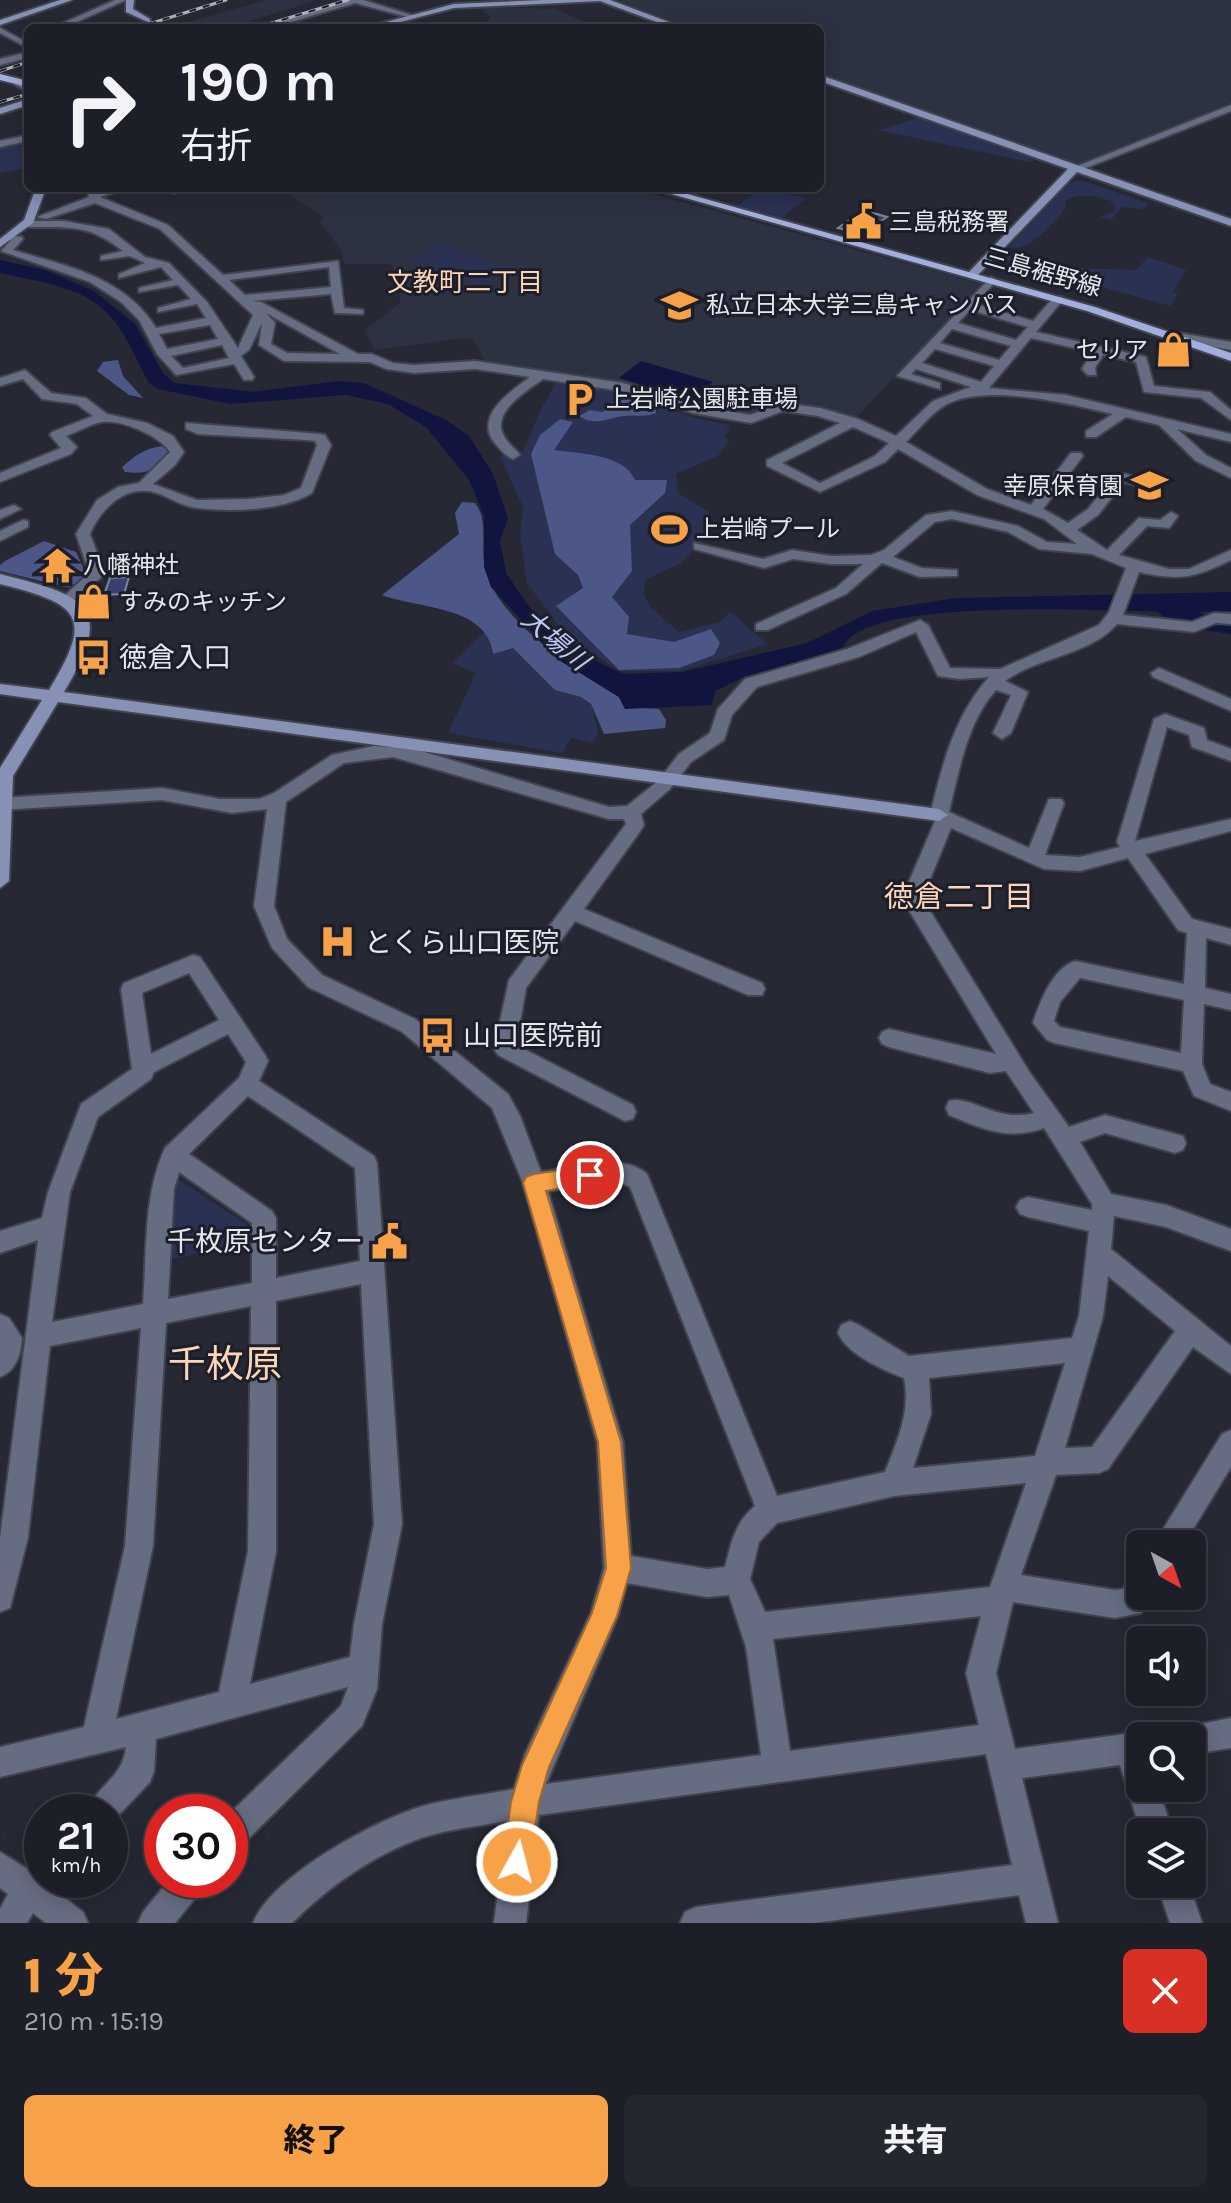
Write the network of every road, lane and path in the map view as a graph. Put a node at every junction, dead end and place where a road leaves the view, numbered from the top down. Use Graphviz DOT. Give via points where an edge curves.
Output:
graph roads {
  1 [pos="68,0"];
  2 [pos="90,0"];
  3 [pos="130,0"];
  4 [pos="355,0"];
  5 [pos="597,0"];
  6 [pos="603,0"];
  7 [pos="119,1"];
  8 [pos="411,16"];
  9 [pos="147,21"];
  10 [pos="0,23"];
  11 [pos="65,24"];
  12 [pos="275,24"];
  13 [pos="382,24"];
  14 [pos="670,24"];
  15 [pos="0,30"];
  16 [pos="24,38"];
  17 [pos="16,39"];
  18 [pos="0,43"];
  19 [pos="24,44"];
  20 [pos="24,56"];
  21 [pos="0,62"];
  22 [pos="0,77"];
  23 [pos="824,79"];
  24 [pos="17,82"];
  25 [pos="24,85"];
  26 [pos="24,103"];
  27 [pos="1231,108"];
  28 [pos="0,111"];
  29 [pos="24,139"];
  30 [pos="0,144"];
  31 [pos="1075,169"];
  32 [pos="39,192"];
  33 [pos="670,192"];
  34 [pos="93,194"];
  35 [pos="1184,209"];
  36 [pos="28,221"];
  37 [pos="1231,223"];
  38 [pos="1231,231"];
  39 [pos="5,239"];
  40 [pos="132,252"];
  41 [pos="105,258"];
  42 [pos="156,263"];
  43 [pos="972,275"];
  44 [pos="123,276"];
  45 [pos="222,278"];
  46 [pos="991,280"];
  47 [pos="181,281"];
  48 [pos="143,290"];
  49 [pos="337,290"];
  50 [pos="247,299"];
  51 [pos="1058,299"];
  52 [pos="199,300"];
  53 [pos="968,306"];
  54 [pos="162,310"];
  55 [pos="359,312"];
  56 [pos="260,313"];
  57 [pos="211,321"];
  58 [pos="950,325"];
  59 [pos="1033,330"];
  60 [pos="152,332"];
  61 [pos="1179,337"];
  62 [pos="224,341"];
  63 [pos="932,344"];
  64 [pos="1020,345"];
  65 [pos="1231,346"];
  66 [pos="1099,351"];
  67 [pos="163,354"];
  68 [pos="1231,357"];
  69 [pos="235,358"];
  70 [pos="356,358"];
  71 [pos="914,364"];
  72 [pos="1003,365"];
  73 [pos="0,370"];
  74 [pos="1092,372"];
  75 [pos="25,374"];
  76 [pos="248,377"];
  77 [pos="538,377"];
  78 [pos="0,382"];
  79 [pos="936,386"];
  80 [pos="980,389"];
  81 [pos="1123,413"];
  82 [pos="1231,416"];
  83 [pos="103,417"];
  84 [pos="853,422"];
  85 [pos="1162,422"];
  86 [pos="191,426"];
  87 [pos="1091,434"];
  88 [pos="1231,438"];
  89 [pos="898,442"];
  90 [pos="513,455"];
  91 [pos="1076,456"];
  92 [pos="1231,474"];
  93 [pos="0,478"];
  94 [pos="1148,485"];
  95 [pos="145,486"];
  96 [pos="982,492"];
  97 [pos="1034,511"];
  98 [pos="1171,516"];
  99 [pos="968,517"];
  100 [pos="23,524"];
  101 [pos="1069,529"];
  102 [pos="0,537"];
  103 [pos="699,546"];
  104 [pos="1101,553"];
  105 [pos="1231,554"];
  106 [pos="879,558"];
  107 [pos="1134,566"];
  108 [pos="952,573"];
  109 [pos="0,579"];
  110 [pos="68,600"];
  111 [pos="1114,618"];
  112 [pos="1223,619"];
  113 [pos="762,627"];
  114 [pos="1159,673"];
  115 [pos="997,679"];
  116 [pos="0,689"];
  117 [pos="51,697"];
  118 [pos="1231,706"];
  119 [pos="1002,733"];
  120 [pos="1231,755"];
  121 [pos="667,781"];
  122 [pos="277,800"];
  123 [pos="2,803"];
  124 [pos="1055,803"];
  125 [pos="631,812"];
  126 [pos="942,817"];
  127 [pos="1231,825"];
  128 [pos="1131,850"];
  129 [pos="1035,857"];
  130 [pos="0,881"];
  131 [pos="572,912"];
  132 [pos="1197,930"];
  133 [pos="1231,937"];
  134 [pos="755,989"];
  135 [pos="1196,994"];
  136 [pos="1231,1002"];
  137 [pos="233,1022"];
  138 [pos="889,1038"];
  139 [pos="1011,1061"];
  140 [pos="1191,1064"];
  141 [pos="142,1068"];
  142 [pos="247,1084"];
  143 [pos="1231,1102"];
  144 [pos="957,1108"];
  145 [pos="625,1112"];
  146 [pos="1047,1117"];
  147 [pos="1063,1138"];
  148 [pos="1175,1143"];
  149 [pos="173,1155"];
  150 [pos="534,1183"];
  151 [pos="1028,1207"];
  152 [pos="1103,1213"];
  153 [pos="52,1225"];
  154 [pos="1231,1240"];
  155 [pos="0,1242"];
  156 [pos="1099,1254"];
  157 [pos="373,1270"];
  158 [pos="266,1293"];
  159 [pos="153,1315"];
  160 [pos="0,1326"];
  161 [pos="1191,1329"];
  162 [pos="850,1333"];
  163 [pos="37,1337"];
  164 [pos="1082,1349"];
  165 [pos="1231,1362"];
  166 [pos="0,1365"];
  167 [pos="914,1367"];
  168 [pos="1231,1443"];
  169 [pos="1045,1465"];
  170 [pos="894,1483"];
  171 [pos="770,1511"];
  172 [pos="1177,1530"];
  173 [pos="618,1568"];
  174 [pos="736,1580"];
  175 [pos="1002,1594"];
  176 [pos="0,1598"];
  177 [pos="1126,1603"];
  178 [pos="755,1627"];
  179 [pos="364,1668"];
  180 [pos="231,1705"];
  181 [pos="142,1728"];
  182 [pos="1231,1733"];
  183 [pos="97,1737"];
  184 [pos="1206,1737"];
  185 [pos="1126,1748"];
  186 [pos="999,1752"];
  187 [pos="0,1762"];
  188 [pos="778,1769"];
  189 [pos="118,1794"];
  190 [pos="525,1802"];
  191 [pos="248,1817"];
  192 [pos="0,1868"];
  193 [pos="24,1878"];
  194 [pos="1031,1878"];
  195 [pos="25,1898"];
  196 [pos="49,1898"];
  197 [pos="175,1898"];
  198 [pos="1178,1898"];
  199 [pos="10,1923"];
  200 [pos="72,1923"];
  201 [pos="154,1923"];
  202 [pos="269,1923"];
  203 [pos="510,1923"];
  204 [pos="696,1923"];
  205 [pos="1042,1923"];
  206 [pos="1186,1923"];
  1 -- 10 [label="street"];
  2 -- 7 [label="street"];
  3 -- 9 [label="street" via="129,10"];
  4 -- 8 [label="street"];
  4 -- 12 [label="street"];
  5 -- 8 [label="street" via="476,4"];
  6 -- 14 [label="street"];
  7 -- 11 [label="street"];
  8 -- 13 [label="street"];
  15 -- 17 [label="street"];
  16 -- 17 [label="street"];
  17 -- 18 [label="street"];
  17 -- 19 [label="street"];
  20 -- 21 [label="street"];
  22 -- 24 [label="main road"];
  23 -- 31 [label="street"];
  24 -- 25 [label="street"];
  26 -- 28 [label="street"];
  27 -- 31 [label="street"];
  29 -- 30 [label="street"];
  31 -- 35 [label="street"];
  31 -- 43 [label="street"];
  32 -- 36 [label="street"];
  33 -- 43 [label="main road, 三島裾野線"];
  34 -- 36 [label="street"];
  34 -- 45 [label="street" via="164,227"];
  35 -- 37 [label="street"];
  35 -- 38 [label="street"];
  36 -- 39 [label="street"];
  36 -- 40 [label="street" via="100,230"];
  39 -- 60 [label="street" via="18,239 6,251 102,283 128,302"];
  40 -- 41 [label="street"];
  40 -- 42 [label="street"];
  42 -- 44 [label="street"];
  42 -- 47 [label="street"];
  43 -- 46 [label="main road, 三島裾野線"];
  45 -- 49 [label="street" via="334,263"];
  45 -- 50 [label="street"];
  46 -- 51 [label="main road, 三島裾野線"];
  46 -- 53 [label="street"];
  47 -- 48 [label="street"];
  47 -- 52 [label="street"];
  49 -- 50 [label="street"];
  49 -- 55 [label="street" via="340,313"];
  50 -- 56 [label="street"];
  50 -- 70 [label="street"];
  51 -- 59 [label="street"];
  51 -- 61 [label="main road, 三島裾野線"];
  52 -- 54 [label="street"];
  52 -- 57 [label="street"];
  53 -- 58 [label="street"];
  53 -- 59 [label="street"];
  56 -- 69 [label="street"];
  56 -- 70 [label="street" via="271,330 265,345 278,355"];
  57 -- 60 [label="street"];
  57 -- 62 [label="street"];
  58 -- 63 [label="street"];
  58 -- 64 [label="street"];
  59 -- 64 [label="street"];
  59 -- 66 [label="street"];
  60 -- 67 [label="street"];
  61 -- 65 [label="street"];
  61 -- 68 [label="main road, 三島裾野線"];
  62 -- 67 [label="street"];
  62 -- 69 [label="street"];
  63 -- 71 [label="street"];
  63 -- 72 [label="street"];
  64 -- 72 [label="street"];
  66 -- 74 [label="street" via="1088,369"];
  66 -- 82 [label="street" via="1142,360 1148,389 1205,395"];
  67 -- 69 [label="street" via="182,373"];
  69 -- 76 [label="street"];
  70 -- 77 [label="street" via="404,368 464,364"];
  71 -- 79 [label="street" via="903,376"];
  71 -- 80 [label="street"];
  72 -- 80 [label="street"];
  73 -- 75 [label="street" via="19,368"];
  75 -- 78 [label="street"];
  75 -- 83 [label="street" via="47,396 81,401"];
  77 -- 84 [label="street" via="623,387 698,410 751,419 782,407"];
  77 -- 90 [label="street" via="510,398 495,420 495,434"];
  80 -- 81 [label="street" via="1066,399"];
  80 -- 89 [label="street" via="938,404"];
  81 -- 85 [label="street"];
  81 -- 87 [label="street"];
  83 -- 93 [label="street" via="57,435 70,447 66,451"];
  83 -- 95 [label="street" via="142,426 177,447 172,464 148,478"];
  84 -- 89 [label="street"];
  84 -- 89 [label="street" via="772,463 820,488 880,459"];
  85 -- 88 [label="street"];
  85 -- 92 [label="street" via="1201,458"];
  86 -- 95 [label="street" via="320,438 324,445 307,490 284,502 191,503"];
  89 -- 96 [label="street"];
  91 -- 97 [label="street"];
  94 -- 101 [label="street" via="1121,477 1093,512"];
  95 -- 110 [label="street" via="105,499 90,517 83,534 97,574"];
  96 -- 97 [label="street"];
  96 -- 99 [label="street"];
  97 -- 101 [label="street"];
  98 -- 104 [label="street" via="1164,525 1144,521"];
  99 -- 104 [label="street" via="1013,529 1044,546"];
  99 -- 106 [label="street" via="935,516"];
  100 -- 102 [label="street"];
  101 -- 104 [label="street"];
  103 -- 106 [label="street" via="764,564 792,554 831,560"];
  104 -- 107 [label="street"];
  105 -- 107 [label="street" via="1192,573"];
  106 -- 108 [label="street" via="920,572"];
  106 -- 113 [label="street" via="841,591"];
  107 -- 111 [label="street"];
  109 -- 110 [label="street"];
  110 -- 117 [label="street" via="82,613 85,634"];
  111 -- 112 [label="street" via="1199,626"];
  111 -- 115 [label="street" via="1092,638 1057,648"];
  114 -- 118 [label="street"];
  115 -- 119 [label="street" via="1020,692"];
  115 -- 121 [label="street" via="995,672 944,672 920,625 908,628 853,653 751,683 724,713 718,736 685,758"];
  115 -- 126 [label="street" via="974,710 958,748"];
  116 -- 117 [label="street"];
  117 -- 121 [label="street"];
  117 -- 123 [label="street" via="10,763"];
  120 -- 128 [label="street" via="1198,743 1198,732 1165,720 1160,723 1126,842"];
  121 -- 125 [label="street"];
  121 -- 126 [label="street"];
  122 -- 123 [label="street" via="206,806 162,794"];
  122 -- 125 [label="street" via="337,759 392,751 609,813"];
  122 -- 150 [label="street" via="264,906 279,943 315,981 408,1025 484,1085 509,1116"];
  123 -- 130 [label="street"];
  124 -- 129 [label="street"];
  125 -- 131 [label="street" via="635,825"];
  126 -- 129 [label="street"];
  126 -- 139 [label="street" via="918,884 917,907"];
  127 -- 128 [label="street"];
  128 -- 129 [label="street" via="1062,866"];
  128 -- 132 [label="street" via="1185,925"];
  131 -- 134 [label="street"];
  131 -- 145 [label="street" via="516,986 505,1049"];
  132 -- 133 [label="street"];
  132 -- 135 [label="street"];
  135 -- 136 [label="street"];
  135 -- 140 [label="street"];
  135 -- 140 [label="street" via="1075,969 1051,999 1043,1023 1054,1034"];
  137 -- 141 [label="street"];
  137 -- 141 [label="street" via="193,963 131,989"];
  137 -- 142 [label="street" via="257,1061"];
  138 -- 139 [label="street" via="990,1064"];
  139 -- 146 [label="street"];
  140 -- 143 [label="street" via="1202,1090"];
  141 -- 153 [label="street" via="143,1073 85,1118"];
  142 -- 149 [label="street"];
  142 -- 157 [label="street" via="366,1163"];
  144 -- 146 [label="street" via="1009,1127"];
  146 -- 147 [label="street"];
  147 -- 148 [label="street" via="1105,1124"];
  147 -- 152 [label="street"];
  149 -- 158 [label="street" via="264,1218"];
  149 -- 159 [label="street" via="163,1189"];
  150 -- 171 [label="street" via="619,1172 639,1181"];
  150 -- 173 [label="street" via="610,1442"];
  151 -- 152 [label="street"];
  152 -- 154 [label="street" via="1166,1216"];
  152 -- 156 [label="street"];
  153 -- 155 [label="street"];
  153 -- 163 [label="street"];
  156 -- 161 [label="street"];
  156 -- 164 [label="street"];
  157 -- 158 [label="street"];
  157 -- 179 [label="street" via="388,1524"];
  158 -- 159 [label="street"];
  158 -- 180 [label="street" via="262,1551"];
  159 -- 163 [label="street"];
  159 -- 183 [label="street" via="139,1546"];
  160 -- 166 [label="street" via="10,1338"];
  161 -- 165 [label="street"];
  161 -- 169 [label="street" via="1099,1460"];
  162 -- 167 [label="street" via="893,1362"];
  163 -- 176 [label="street" via="14,1537"];
  164 -- 167 [label="street"];
  164 -- 169 [label="street"];
  167 -- 170 [label="street" via="918,1428"];
  168 -- 172 [label="street"];
  169 -- 170 [label="street"];
  169 -- 175 [label="street"];
  170 -- 171 [label="street"];
  171 -- 174 [label="street" via="746,1539"];
  173 -- 174 [label="street" via="707,1583"];
  173 -- 190 [label="street" via="604,1616 536,1765"];
  174 -- 178 [label="street" via="749,1601"];
  175 -- 177 [label="street"];
  175 -- 178 [label="street"];
  175 -- 186 [label="street" via="981,1673"];
  178 -- 188 [label="street"];
  179 -- 180 [label="street"];
  179 -- 191 [label="street" via="352,1716"];
  180 -- 181 [label="street"];
  181 -- 183 [label="street"];
  181 -- 189 [label="street" via="139,1771"];
  182 -- 184 [label="street"];
  183 -- 187 [label="street"];
  185 -- 186 [label="street"];
  186 -- 188 [label="street"];
  186 -- 194 [label="street"];
  188 -- 190 [label="street"];
  190 -- 202 [label="street" via="422,1822 393,1833 308,1885"];
  190 -- 203 [label="street"];
  192 -- 193 [label="street"];
  194 -- 204 [label="street"];
  194 -- 205 [label="street"];
  195 -- 199 [label="street"];
  196 -- 200 [label="street"];
  197 -- 201 [label="street"];
  198 -- 206 [label="street"];
}
